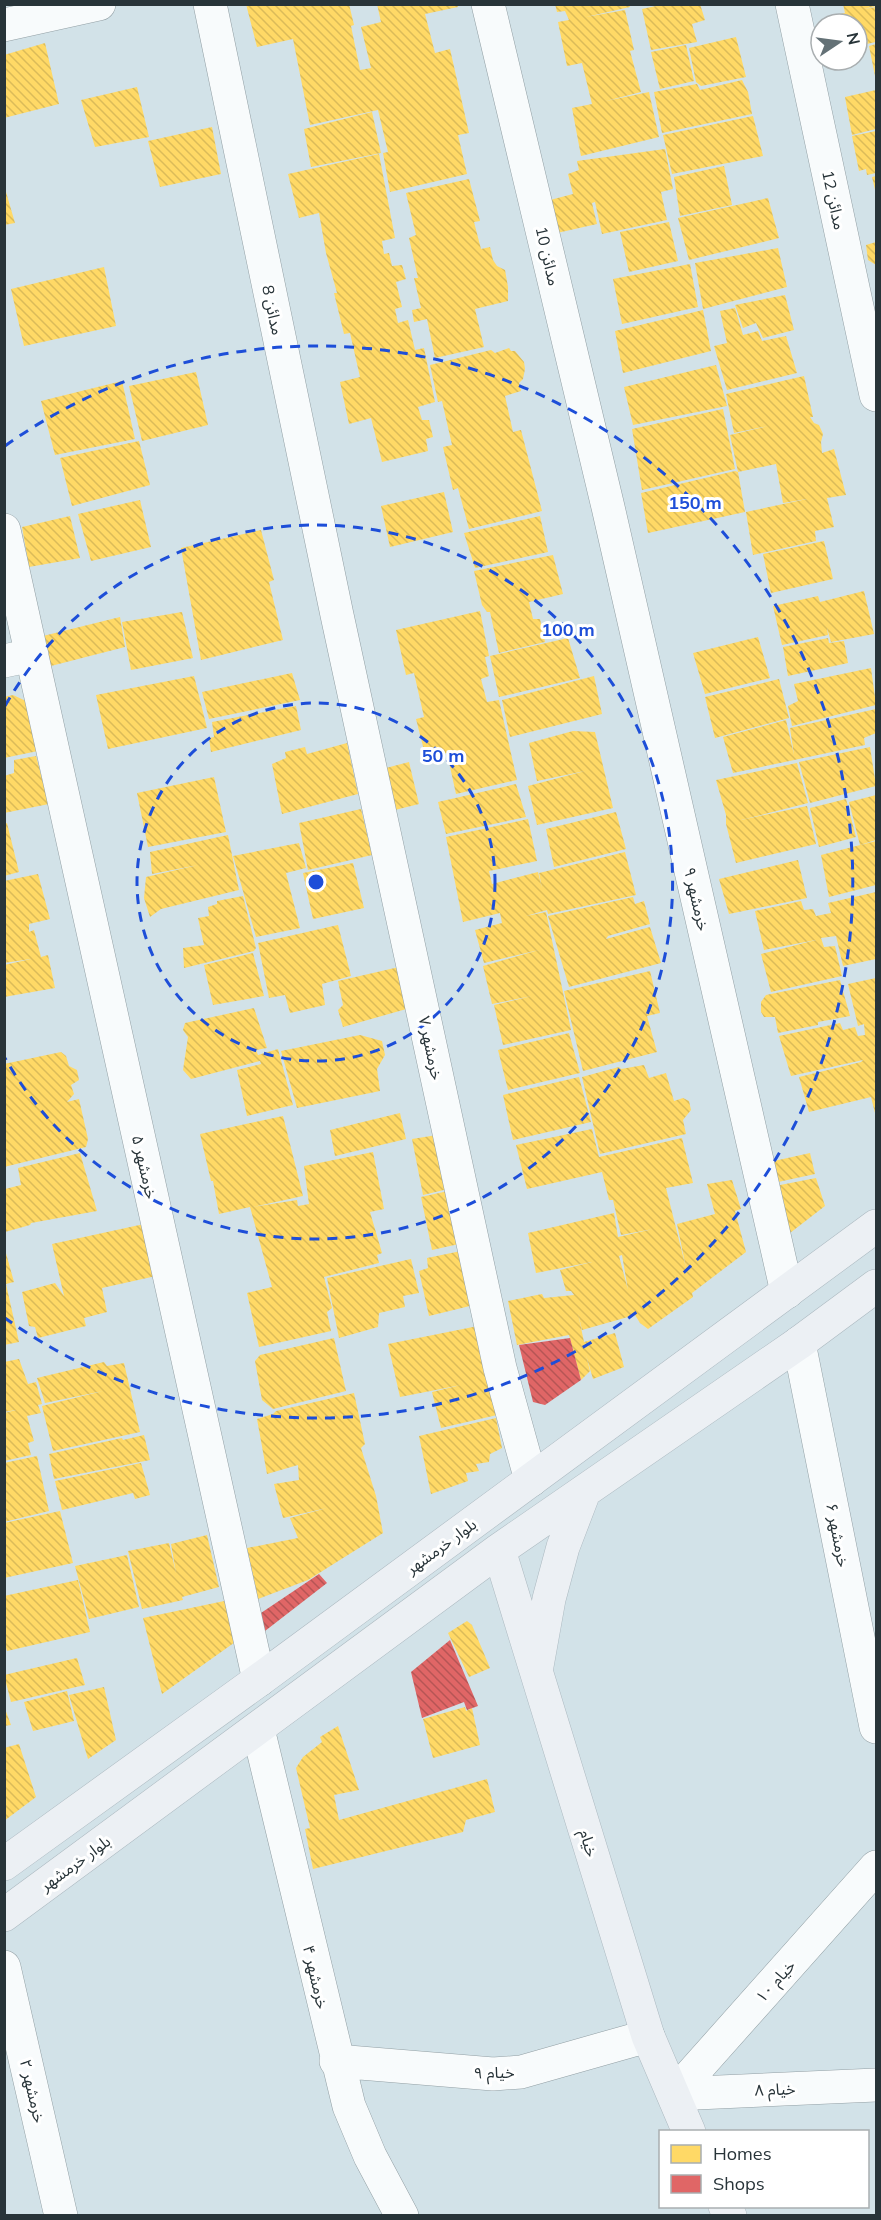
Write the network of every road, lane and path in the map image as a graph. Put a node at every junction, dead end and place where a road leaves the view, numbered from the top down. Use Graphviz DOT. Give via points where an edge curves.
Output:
graph roads {
  1 [pos="99,4"];
  2 [pos="210,4"];
  3 [pos="488,4"];
  4 [pos="792,4"];
  5 [pos="4,25"];
  6 [pos="876,395"];
  7 [pos="608,507"];
  8 [pos="4,530"];
  9 [pos="337,615"];
  10 [pos="18,658"];
  11 [pos="876,1226"];
  12 [pos="876,1286"];
  13 [pos="787,1292"];
  14 [pos="799,1343"];
  15 [pos="531,1480"];
  16 [pos="584,1492"];
  17 [pos="499,1550"];
  18 [pos="536,1671"];
  19 [pos="259,1680"];
  20 [pos="876,1727"];
  21 [pos="258,1729"];
  22 [pos="4,1864"];
  23 [pos="876,1868"];
  24 [pos="4,1915"];
  25 [pos="4,1967"];
  26 [pos="648,2036"];
  27 [pos="336,2061"];
  28 [pos="876,2085"];
  29 [pos="674,2094"];
  30 [pos="688,2130"];
  31 [pos="61,2216"];
  32 [pos="402,2216"];
  1 -- 5 [label="street"];
  2 -- 9 [label="street, مدائن 8"];
  3 -- 7 [label="street, مدائن 10"];
  4 -- 6 [label="street, مدائن 12"];
  7 -- 13 [label="street, خرمشهر ۹"];
  8 -- 10 [label="street, خرمشهر ۵"];
  9 -- 15 [label="street, خرمشهر ۷" via="500,1368"];
  10 -- 19 [label="street, خرمشهر ۵"];
  11 -- 13 [label="main road, بلوار خرمشهر"];
  12 -- 14 [label="main road, بلوار خرمشهر"];
  13 -- 15 [label="main road, بلوار خرمشهر"];
  14 -- 16 [label="main road, بلوار خرمشهر"];
  14 -- 20 [label="street, خرمشهر ۶"];
  15 -- 19 [label="main road, بلوار خرمشهر"];
  16 -- 17 [label="main road, بلوار خرمشهر"];
  16 -- 18 [label="main road" via="549,1599"];
  17 -- 18 [label="main road, خیام"];
  17 -- 21 [label="main road, بلوار خرمشهر"];
  18 -- 26 [label="main road, خیام"];
  19 -- 22 [label="main road, بلوار خرمشهر"];
  21 -- 24 [label="main road, بلوار خرمشهر"];
  21 -- 27 [label="street, خرمشهر ۴"];
  23 -- 29 [label="street, خیام ۱۰"];
  25 -- 31 [label="street, خرمشهر ۲"];
  26 -- 27 [label="street, خیام ۹" via="521,2072 493,2074"];
  26 -- 29 [label="main road, خیام"];
  27 -- 32 [label="street, خرمشهر ۴" via="370,2156"];
  28 -- 29 [label="street, خیام ۸"];
  29 -- 30 [label="main road, خیام"];
}
